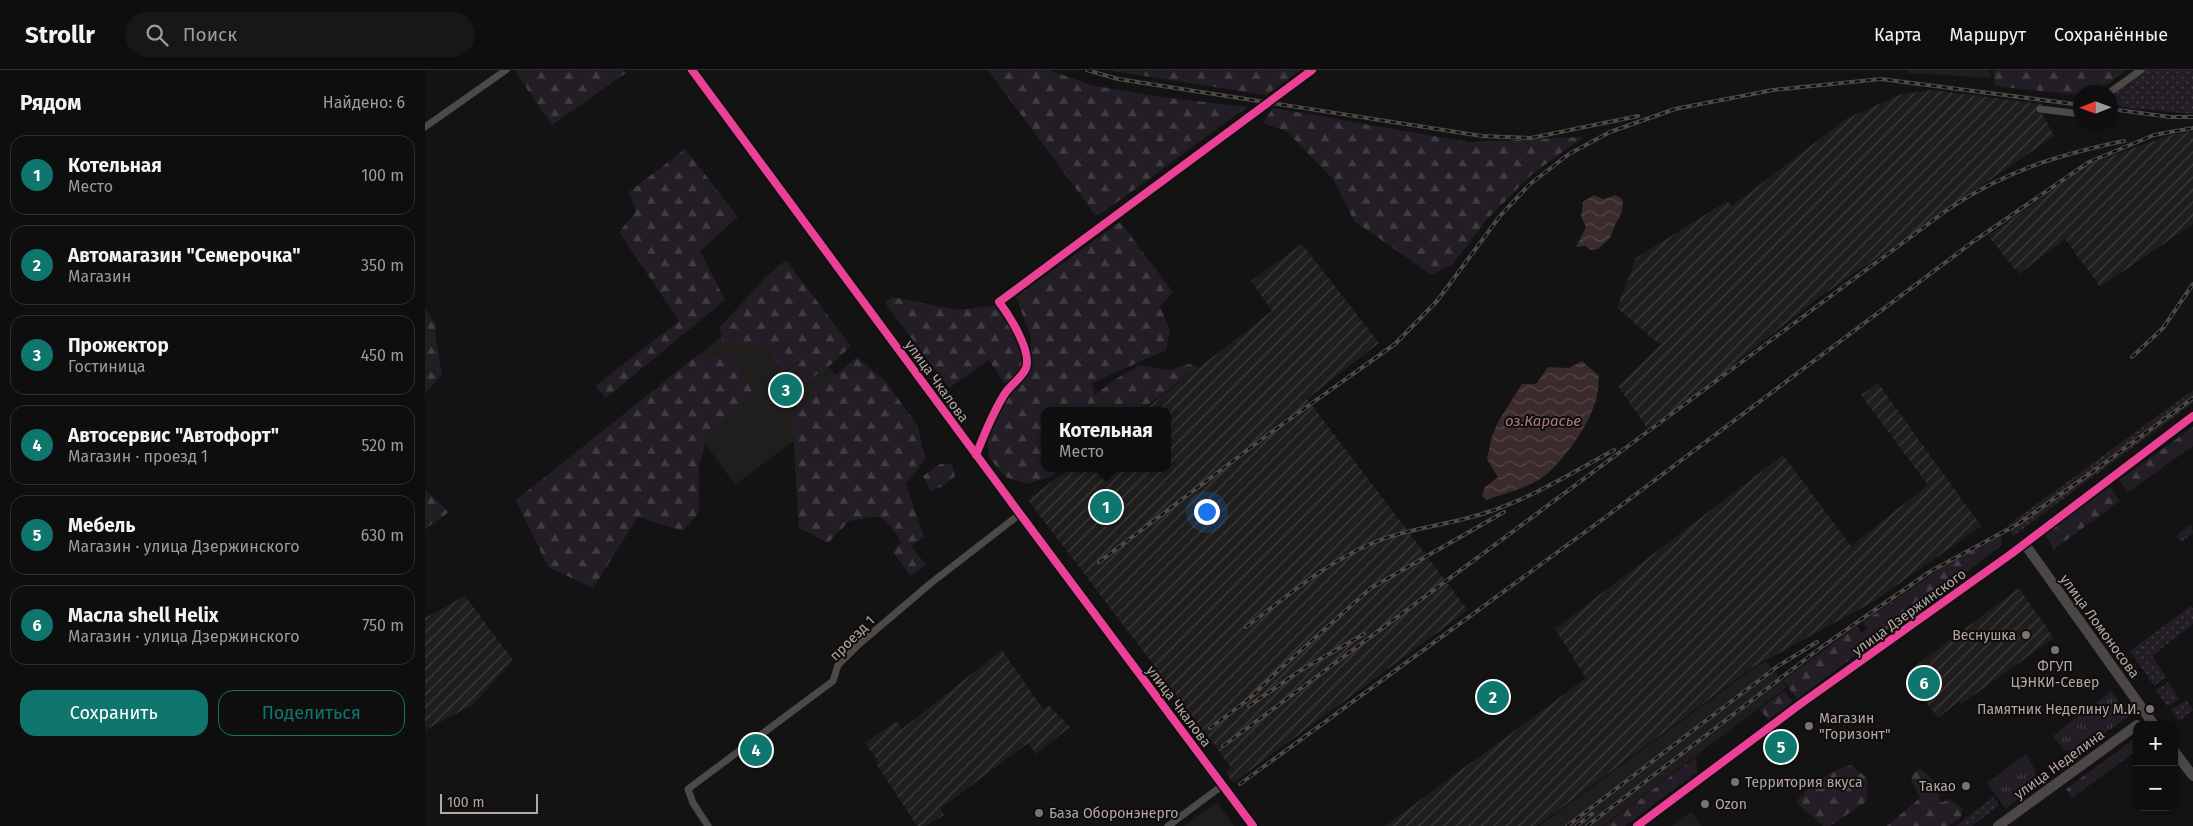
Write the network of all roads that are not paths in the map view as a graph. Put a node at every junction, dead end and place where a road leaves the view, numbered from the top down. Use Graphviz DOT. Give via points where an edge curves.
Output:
graph roads {
  1 [pos="506,70"];
  2 [pos="692,70"];
  3 [pos="1313,70"];
  4 [pos="2141,70"];
  5 [pos="2118,86"];
  6 [pos="2040,109"];
  7 [pos="2073,113"];
  8 [pos="425,127"];
  9 [pos="2193,416"];
  10 [pos="976,455"];
  11 [pos="1020,514"];
  12 [pos="2024,543"];
  13 [pos="2147,716"];
  14 [pos="2141,721"];
  15 [pos="2151,721"];
  16 [pos="2133,728"];
  17 [pos="2178,756"];
  18 [pos="2193,776"];
  19 [pos="1223,785"];
  20 [pos="708,826"];
  21 [pos="1167,826"];
  22 [pos="1253,826"];
  23 [pos="1637,826"];
  24 [pos="1998,826"];
  1 -- 8 [label="street"];
  2 -- 10 [label="street, улица Чкалова"];
  3 -- 10 [label="street" via="999,302 1027,355 1025,369 1004,393"];
  4 -- 5 [label="street"];
  6 -- 7 [label="street"];
  9 -- 12 [label="street, улица Дзержинского"];
  10 -- 11 [label="street, улица Чкалова"];
  11 -- 19 [label="street, улица Чкалова"];
  11 -- 20 [label="street, проезд 1" via="858,645 838,665 833,681 688,789"];
  12 -- 13 [label="street, улица Ломоносова"];
  12 -- 23 [label="street, улица Дзержинского"];
  13 -- 14 [label="street, улица Неделина"];
  13 -- 15 [label="street, улица Ломоносова"];
  16 -- 24 [label="street, улица Неделина"];
  17 -- 18 [label="street"];
  19 -- 21 [label="street"];
  19 -- 22 [label="street, улица Чкалова"];
}
